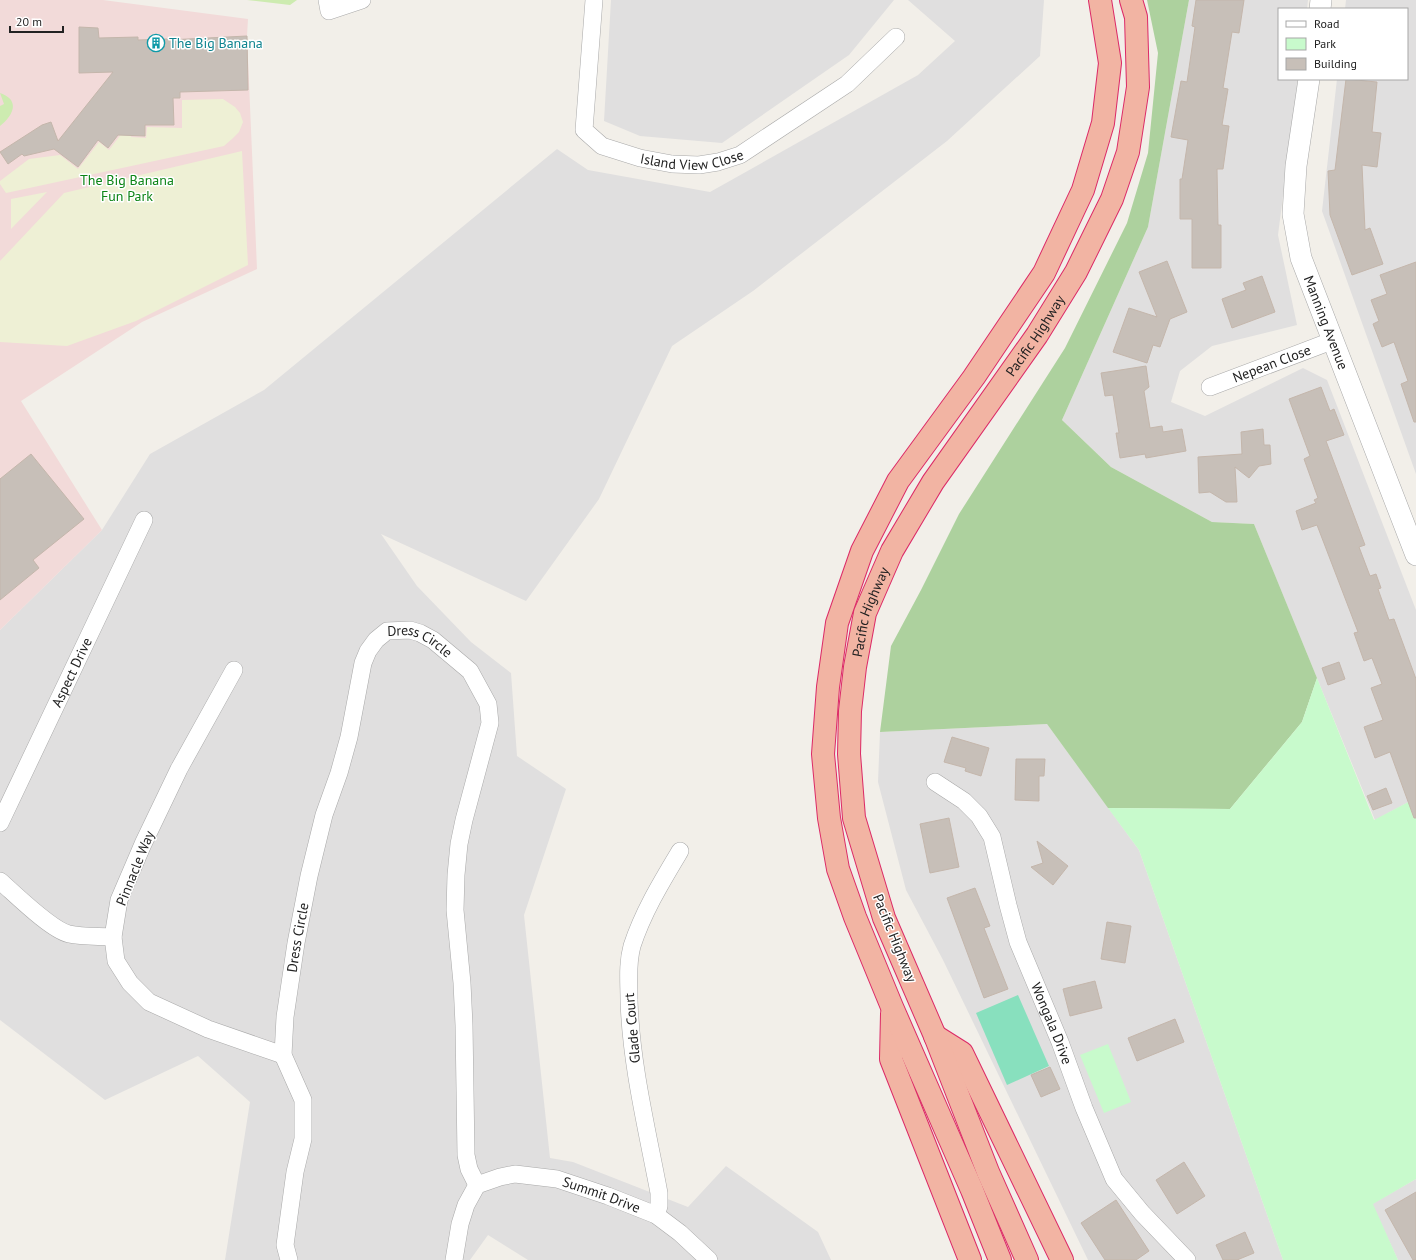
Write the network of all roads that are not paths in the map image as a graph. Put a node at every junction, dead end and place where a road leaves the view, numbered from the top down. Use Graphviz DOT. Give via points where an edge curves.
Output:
graph roads {
  1 [pos="327,0"];
  2 [pos="362,0"];
  3 [pos="594,0"];
  4 [pos="1100,0"];
  5 [pos="1131,0"];
  6 [pos="896,37"];
  7 [pos="1309,80"];
  8 [pos="1334,340"];
  9 [pos="1210,387"];
  10 [pos="144,520"];
  11 [pos="1416,555"];
  12 [pos="234,670"];
  13 [pos="935,782"];
  14 [pos="0,824"];
  15 [pos="680,851"];
  16 [pos="0,881"];
  17 [pos="113,936"];
  18 [pos="892,1007"];
  19 [pos="935,1036"];
  20 [pos="283,1055"];
  21 [pos="477,1185"];
  22 [pos="656,1215"];
  23 [pos="289,1260"];
  24 [pos="454,1260"];
  25 [pos="709,1260"];
  26 [pos="970,1260"];
  27 [pos="1000,1260"];
  28 [pos="1027,1260"];
  29 [pos="1062,1260"];
  30 [pos="1187,1260"];
  1 -- 2 [label="street" via="329,11"];
  3 -- 6 [label="street, Island View Close" via="584,130 602,146 640,158 672,164 699,165 740,155 847,84"];
  4 -- 18 [label="highway, Pacific Highway" via="1110,63 1103,123 1083,190 1044,273 974,377 898,481 862,551 837,623 828,687 823,754 829,818 838,869 855,918"];
  5 -- 19 [label="highway, Pacific Highway" via="1136,17 1138,87 1128,152 1112,199 1076,272 1041,328 933,482 892,551 865,614 850,712 849,754 854,818 884,918"];
  7 -- 8 [label="street, Manning Avenue" via="1296,166 1293,214 1301,258"];
  8 -- 9 [label="street, Nepean Close"];
  8 -- 11 [label="street, Manning Avenue"];
  10 -- 14 [label="street, Aspect Drive"];
  12 -- 17 [label="street, Pinnacle Way" via="179,770 143,844 119,900"];
  13 -- 30 [label="street, Wongala Drive" via="964,801 979,816 992,837 1018,942 1114,1179"];
  15 -- 22 [label="street, Glade Court" via="644,916 632,946 628,968 630,1027 639,1093 659,1193"];
  16 -- 17 [label="street" via="59,930 68,934"];
  17 -- 20 [label="street, Pinnacle Way" via="116,961 130,983 149,1002 208,1029"];
  18 -- 26 [label="highway" via="891,1060"];
  18 -- 27 [label="highway, Pacific Highway"];
  19 -- 28 [label="highway, Pacific Highway" via="988,1172"];
  19 -- 29 [label="highway" via="962,1053"];
  20 -- 21 [label="street, Dress Circle" via="285,1017 307,884 324,815 349,737 362,663 376,640 386,631 410,630 420,633 433,640 470,671 488,704 490,723 459,844 455,896 464,1025 466,1155 469,1169"];
  20 -- 23 [label="street, Dress Circle" via="303,1100 303,1139 295,1172 286,1245"];
  21 -- 22 [label="street, Summit Drive" via="515,1174 557,1179"];
  21 -- 24 [label="street" via="466,1205 460,1224"];
  22 -- 25 [label="street, Summit Drive"];
}
